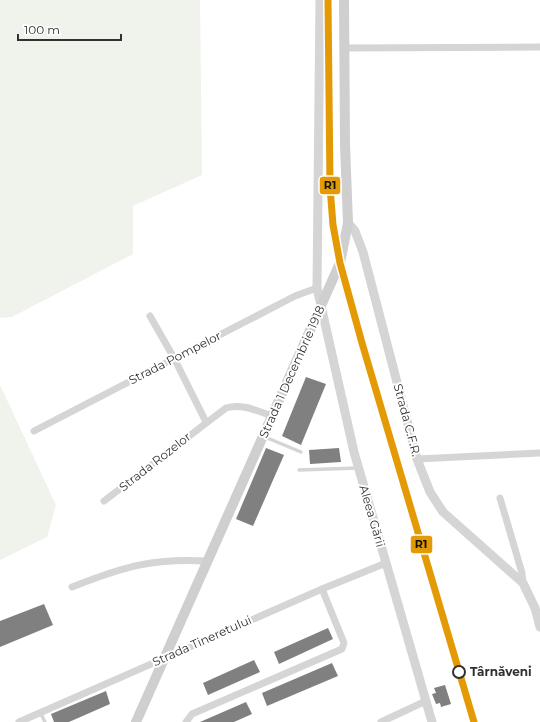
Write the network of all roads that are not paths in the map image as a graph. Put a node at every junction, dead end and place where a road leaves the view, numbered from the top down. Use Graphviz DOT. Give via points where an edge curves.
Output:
graph roads {
  1 [pos="320,0"];
  2 [pos="344,0"];
  3 [pos="540,47"];
  4 [pos="344,48"];
  5 [pos="348,223"];
  6 [pos="317,288"];
  7 [pos="321,308"];
  8 [pos="150,316"];
  9 [pos="174,358"];
  10 [pos="272,416"];
  11 [pos="206,422"];
  12 [pos="34,431"];
  13 [pos="263,436"];
  14 [pos="301,452"];
  15 [pos="540,453"];
  16 [pos="417,459"];
  17 [pos="358,468"];
  18 [pos="299,470"];
  19 [pos="500,498"];
  20 [pos="104,501"];
  21 [pos="207,561"];
  22 [pos="386,563"];
  23 [pos="523,583"];
  24 [pos="72,587"];
  25 [pos="322,589"];
  26 [pos="540,627"];
  27 [pos="164,657"];
  28 [pos="426,701"];
  29 [pos="40,712"];
  30 [pos="19,722"];
  31 [pos="45,722"];
  32 [pos="136,722"];
  33 [pos="186,722"];
  34 [pos="381,722"];
  35 [pos="432,722"];
  1 -- 6 [label="street, Aleea Gării"];
  2 -- 4 [label="main road, Strada 1 Decembrie 1918"];
  3 -- 4 [label="street"];
  4 -- 5 [label="main road, Strada 1 Decembrie 1918"];
  5 -- 7 [label="main road, Strada 1 Decembrie 1918" via="340,263"];
  5 -- 16 [label="street, Strada C.F.R." via="355,231 363,252"];
  6 -- 7 [label="street, Aleea Gării"];
  6 -- 9 [label="street, Strada Pompelor" via="295,296"];
  7 -- 10 [label="main road, Strada 1 Decembrie 1918"];
  7 -- 17 [label="street, Aleea Gării"];
  8 -- 9 [label="street"];
  9 -- 11 [label="street"];
  9 -- 12 [label="street, Strada Pompelor"];
  10 -- 11 [label="street, Strada Rozelor" via="245,407 232,406"];
  10 -- 13 [label="main road, Strada 1 Decembrie 1918"];
  11 -- 20 [label="street, Strada Rozelor"];
  13 -- 14 [label="lane"];
  13 -- 21 [label="main road, Strada 1 Decembrie 1918"];
  15 -- 16 [label="street"];
  16 -- 23 [label="street, Strada C.F.R." via="430,492 443,512"];
  17 -- 18 [label="lane"];
  17 -- 22 [label="street, Aleea Gării"];
  19 -- 23 [label="street, Strada C.F.R."];
  21 -- 24 [label="street" via="138,564"];
  21 -- 27 [label="main road, Strada 1 Decembrie 1918"];
  22 -- 25 [label="street, Strada Tineretului"];
  22 -- 28 [label="street, Aleea Gării"];
  23 -- 26 [label="street, Strada C.F.R." via="535,608"];
  25 -- 27 [label="street, Strada Tineretului"];
  25 -- 33 [label="street" via="344,643 342,649 192,714"];
  27 -- 29 [label="street, Strada Tineretului"];
  27 -- 32 [label="main road, Strada 1 Decembrie 1918"];
  28 -- 34 [label="street"];
  28 -- 35 [label="street, Aleea Gării"];
  29 -- 30 [label="street, Strada Tineretului"];
  29 -- 31 [label="lane"];
}
